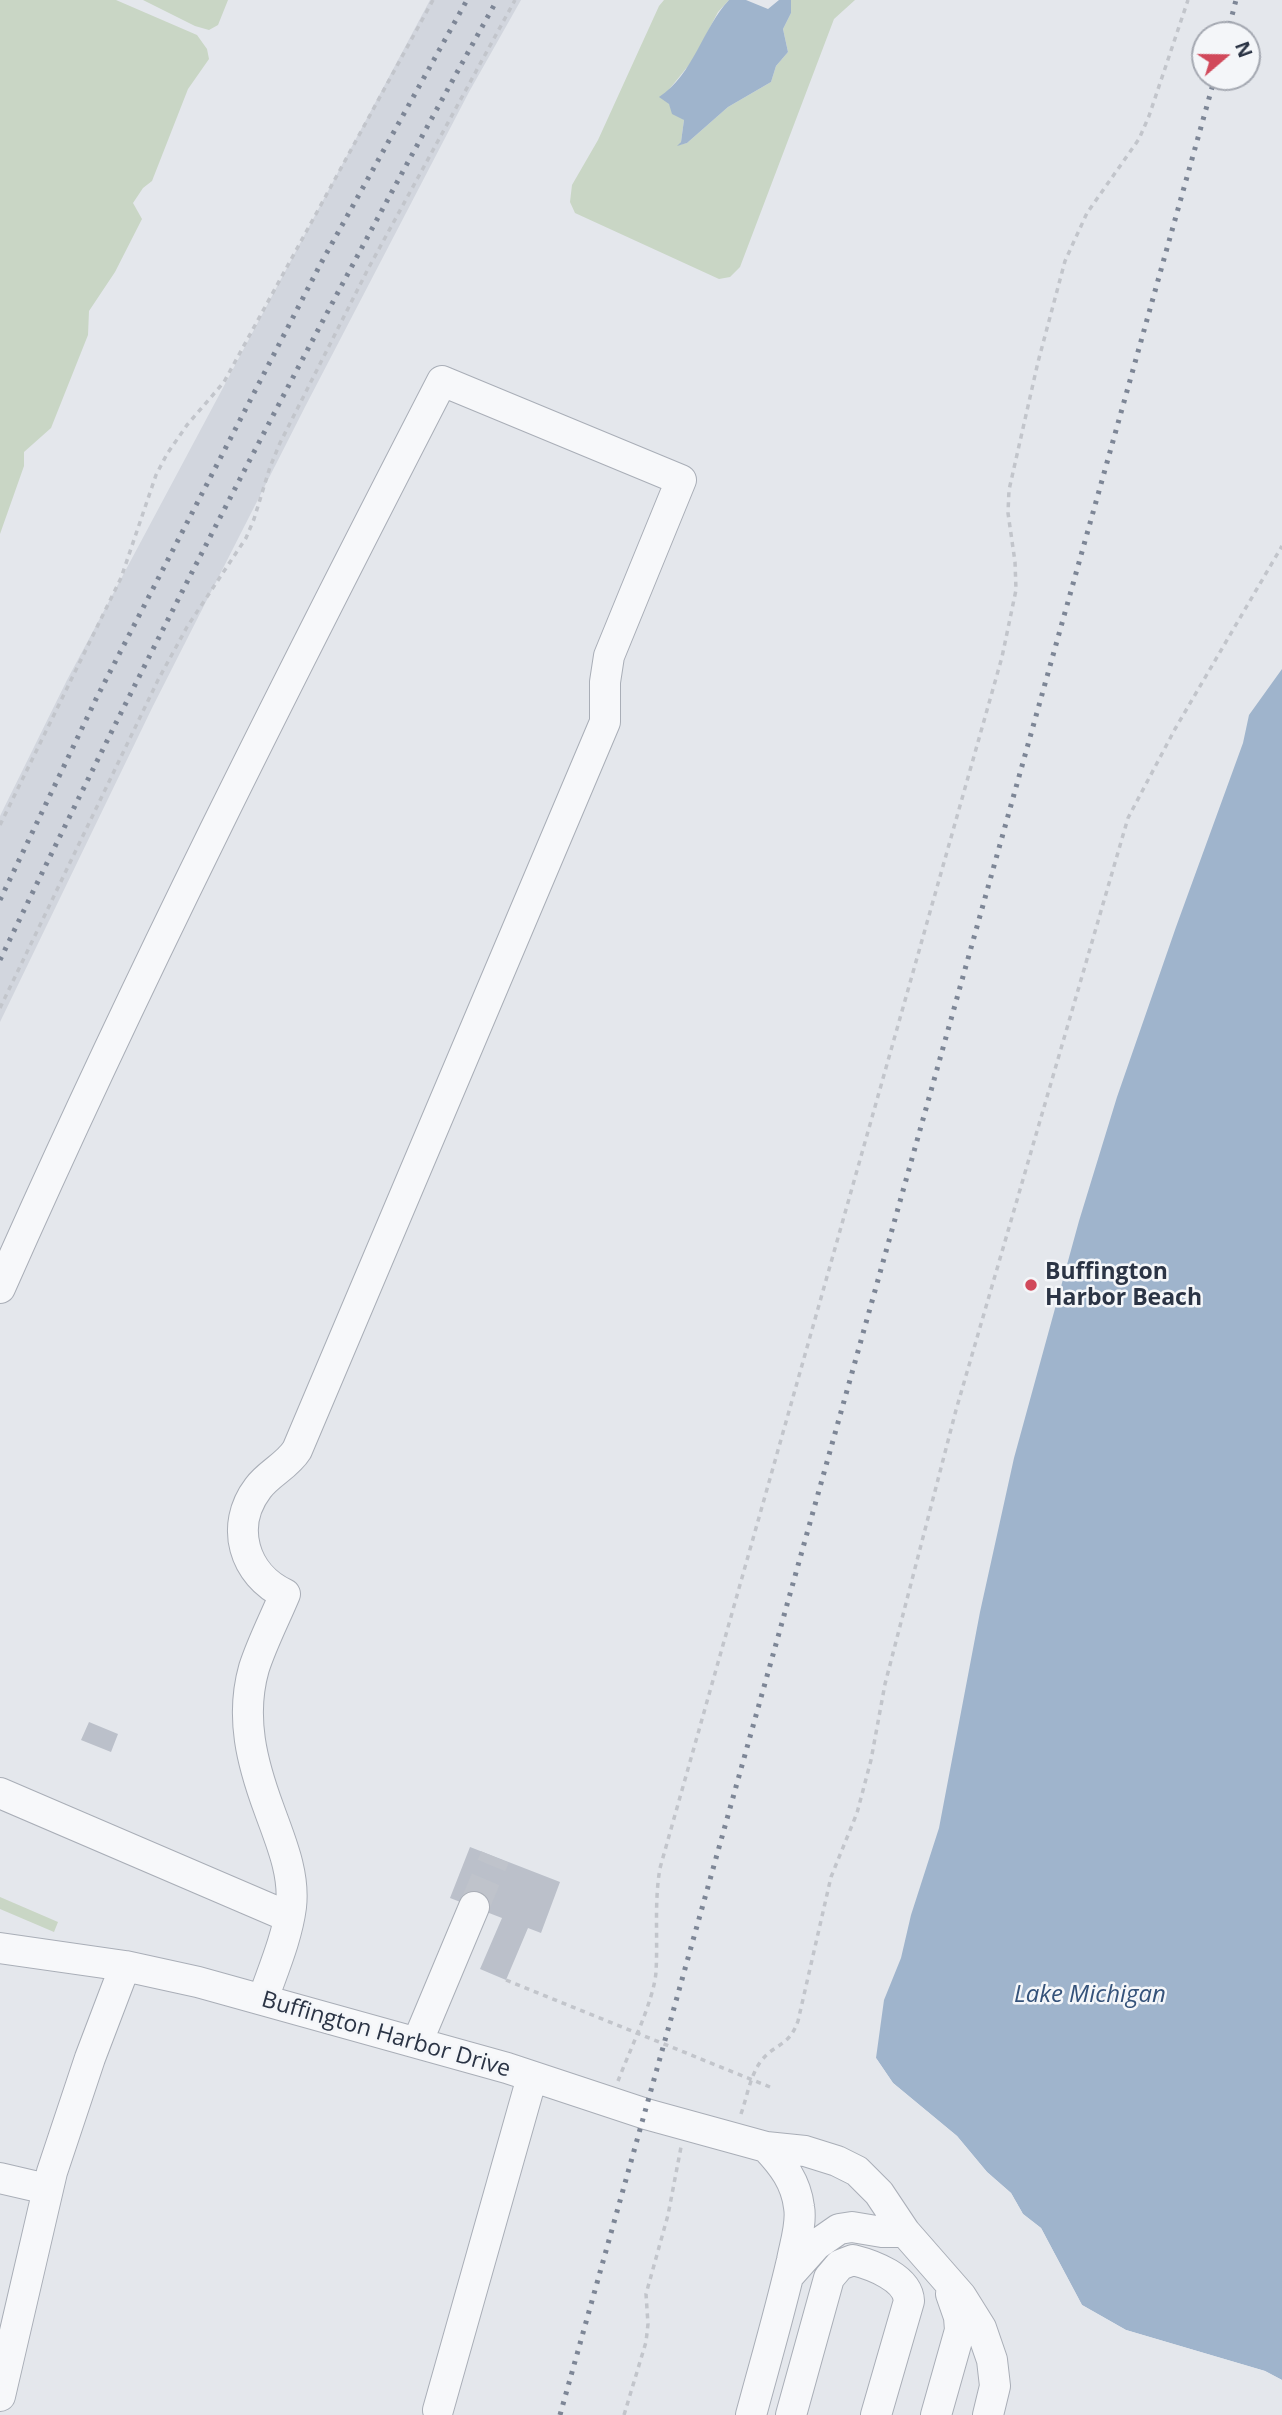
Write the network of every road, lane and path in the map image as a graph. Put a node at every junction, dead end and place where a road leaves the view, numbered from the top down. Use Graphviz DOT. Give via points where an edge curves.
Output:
graph roads {
  1 [pos="433,0"];
  2 [pos="515,0"];
  3 [pos="1188,0"];
  4 [pos="1282,546"];
  5 [pos="0,825"];
  6 [pos="0,1008"];
  7 [pos="0,1288"];
  8 [pos="0,1793"];
  9 [pos="474,1907"];
  10 [pos="289,1917"];
  11 [pos="0,1948"];
  12 [pos="125,1966"];
  13 [pos="506,1980"];
  14 [pos="263,1999"];
  15 [pos="417,2043"];
  16 [pos="532,2077"];
  17 [pos="770,2087"];
  18 [pos="609,2102"];
  19 [pos="685,2124"];
  20 [pos="734,2138"];
  21 [pos="766,2147"];
  22 [pos="0,2178"];
  23 [pos="47,2189"];
  24 [pos="905,2232"];
  25 [pos="937,2268"];
  26 [pos="788,2277"];
  27 [pos="906,2288"];
  28 [pos="0,2396"];
  29 [pos="438,2410"];
  30 [pos="624,2415"];
  31 [pos="751,2415"];
  32 [pos="791,2415"];
  33 [pos="876,2415"];
  34 [pos="936,2415"];
  35 [pos="988,2415"];
  1 -- 5 [label="path" via="224,382 167,454 121,578"];
  2 -- 6 [label="path" via="368,269 270,467 246,538 158,680"];
  3 -- 18 [label="path" via="1139,139 1087,213 1065,261 1009,490 1016,590 1002,657 664,1855 656,1893 652,1992"];
  4 -- 20 [label="path" via="1128,818 956,1410 885,1684 858,1813 831,1877 798,2021 794,2033 758,2067"];
  7 -- 10 [label="street" via="176,906 442,381 681,480 609,656 605,722 297,1450 263,1482 247,1507 242,1527 252,1566 285,1594 255,1667 247,1717 257,1773 287,1860"];
  8 -- 10 [label="street"];
  9 -- 15 [label="street"];
  10 -- 14 [label="street"];
  11 -- 12 [label="street, Buffington Harbor Drive"];
  12 -- 14 [label="street, Buffington Harbor Drive"];
  12 -- 23 [label="street"];
  13 -- 17 [label="path, bridge"];
  14 -- 15 [label="street, Buffington Harbor Drive"];
  15 -- 16 [label="street, Buffington Harbor Drive"];
  16 -- 18 [label="street, Buffington Harbor Drive"];
  16 -- 29 [label="street"];
  18 -- 19 [label="street, Buffington Harbor Drive"];
  19 -- 20 [label="street, Buffington Harbor Drive"];
  19 -- 30 [label="path" via="668,2214 646,2294 646,2342"];
  20 -- 21 [label="street, Buffington Harbor Drive"];
  21 -- 24 [label="street, Buffington Harbor Drive" via="804,2151 857,2171 879,2193"];
  21 -- 26 [label="street" via="794,2185 800,2209"];
  22 -- 23 [label="street"];
  23 -- 28 [label="street"];
  24 -- 25 [label="street, Buffington Harbor Drive"];
  24 -- 26 [label="street" via="839,2229 816,2245"];
  25 -- 27 [label="street"];
  25 -- 34 [label="street" via="957,2309 960,2330"];
  25 -- 35 [label="street, Buffington Harbor Drive" via="981,2328 995,2386"];
  26 -- 31 [label="street"];
  27 -- 32 [label="street" via="899,2280 853,2260 833,2271"];
  27 -- 33 [label="street" via="909,2301"];
}
